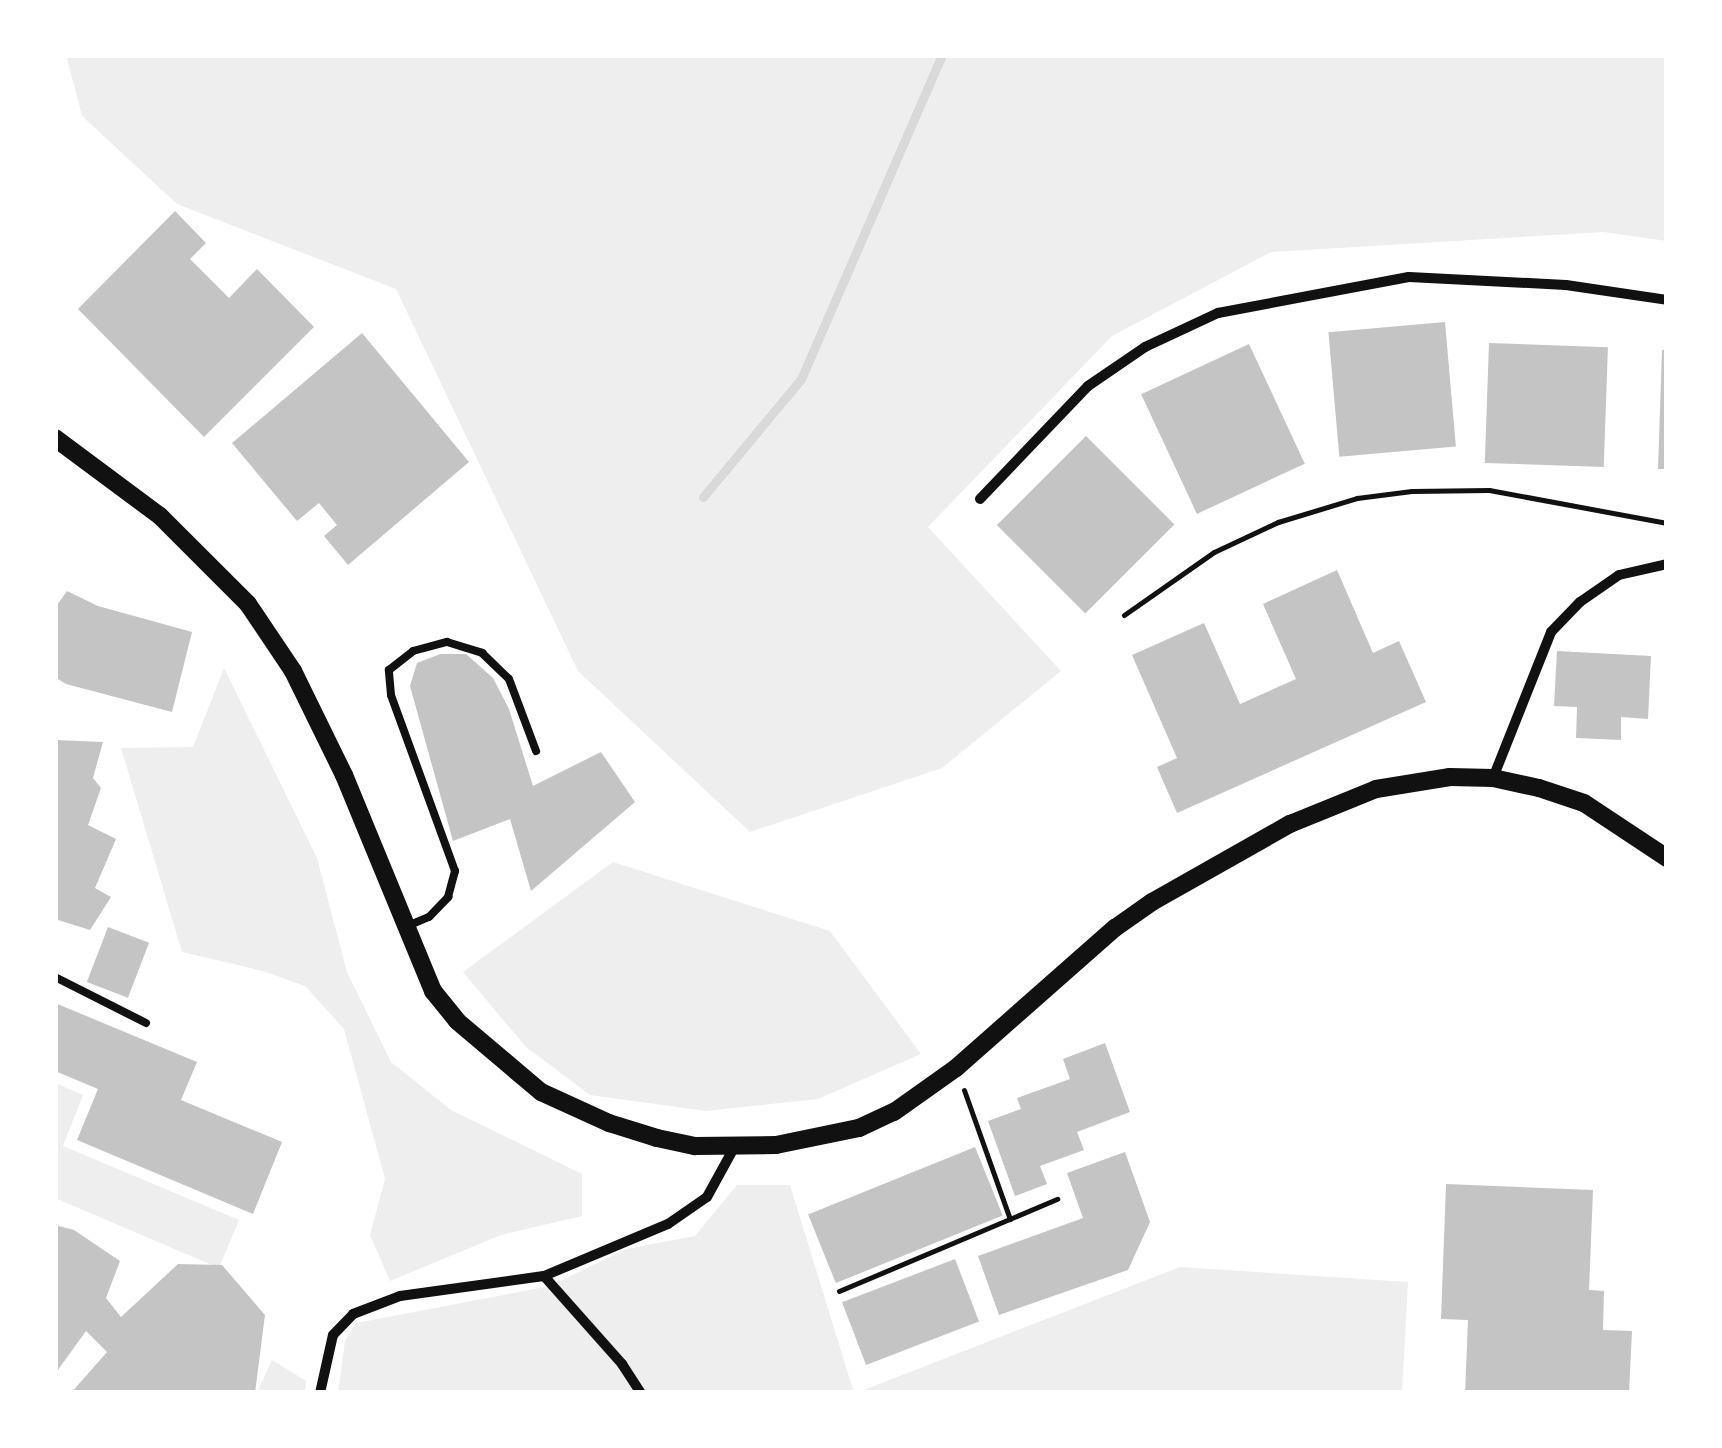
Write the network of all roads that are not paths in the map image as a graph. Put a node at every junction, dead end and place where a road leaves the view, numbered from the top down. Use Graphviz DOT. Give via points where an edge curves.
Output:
graph roads {
  1 [pos="1667,300"];
  2 [pos="55,438"];
  3 [pos="980,500"];
  4 [pos="1667,564"];
  5 [pos="536,751"];
  6 [pos="1493,778"];
  7 [pos="1667,858"];
  8 [pos="405,927"];
  9 [pos="55,977"];
  10 [pos="146,1023"];
  11 [pos="734,1146"];
  12 [pos="544,1276"];
  13 [pos="320,1393"];
  14 [pos="640,1393"];
  1 -- 3 [label="street" via="1566,285 1409,277 1218,314 1145,348 1088,386"];
  2 -- 8 [label="street" via="198,549 257,617 293,670 344,775"];
  4 -- 6 [label="street" via="1619,575 1551,632"];
  5 -- 8 [label="lane" via="510,679 482,652 448,642 413,651 389,670 391,695 455,871 448,897 429,917"];
  6 -- 7 [label="street" via="1584,803"];
  6 -- 11 [label="street" via="1407,782 1338,801 1290,824 1115,928 956,1068 894,1112 814,1140"];
  8 -- 11 [label="street" via="433,991 457,1021 541,1092 657,1138"];
  9 -- 10 [label="lane"];
  11 -- 12 [label="street" via="707,1197 668,1224"];
  12 -- 13 [label="street" via="400,1296 353,1314 332,1334"];
  12 -- 14 [label="street"];
}
